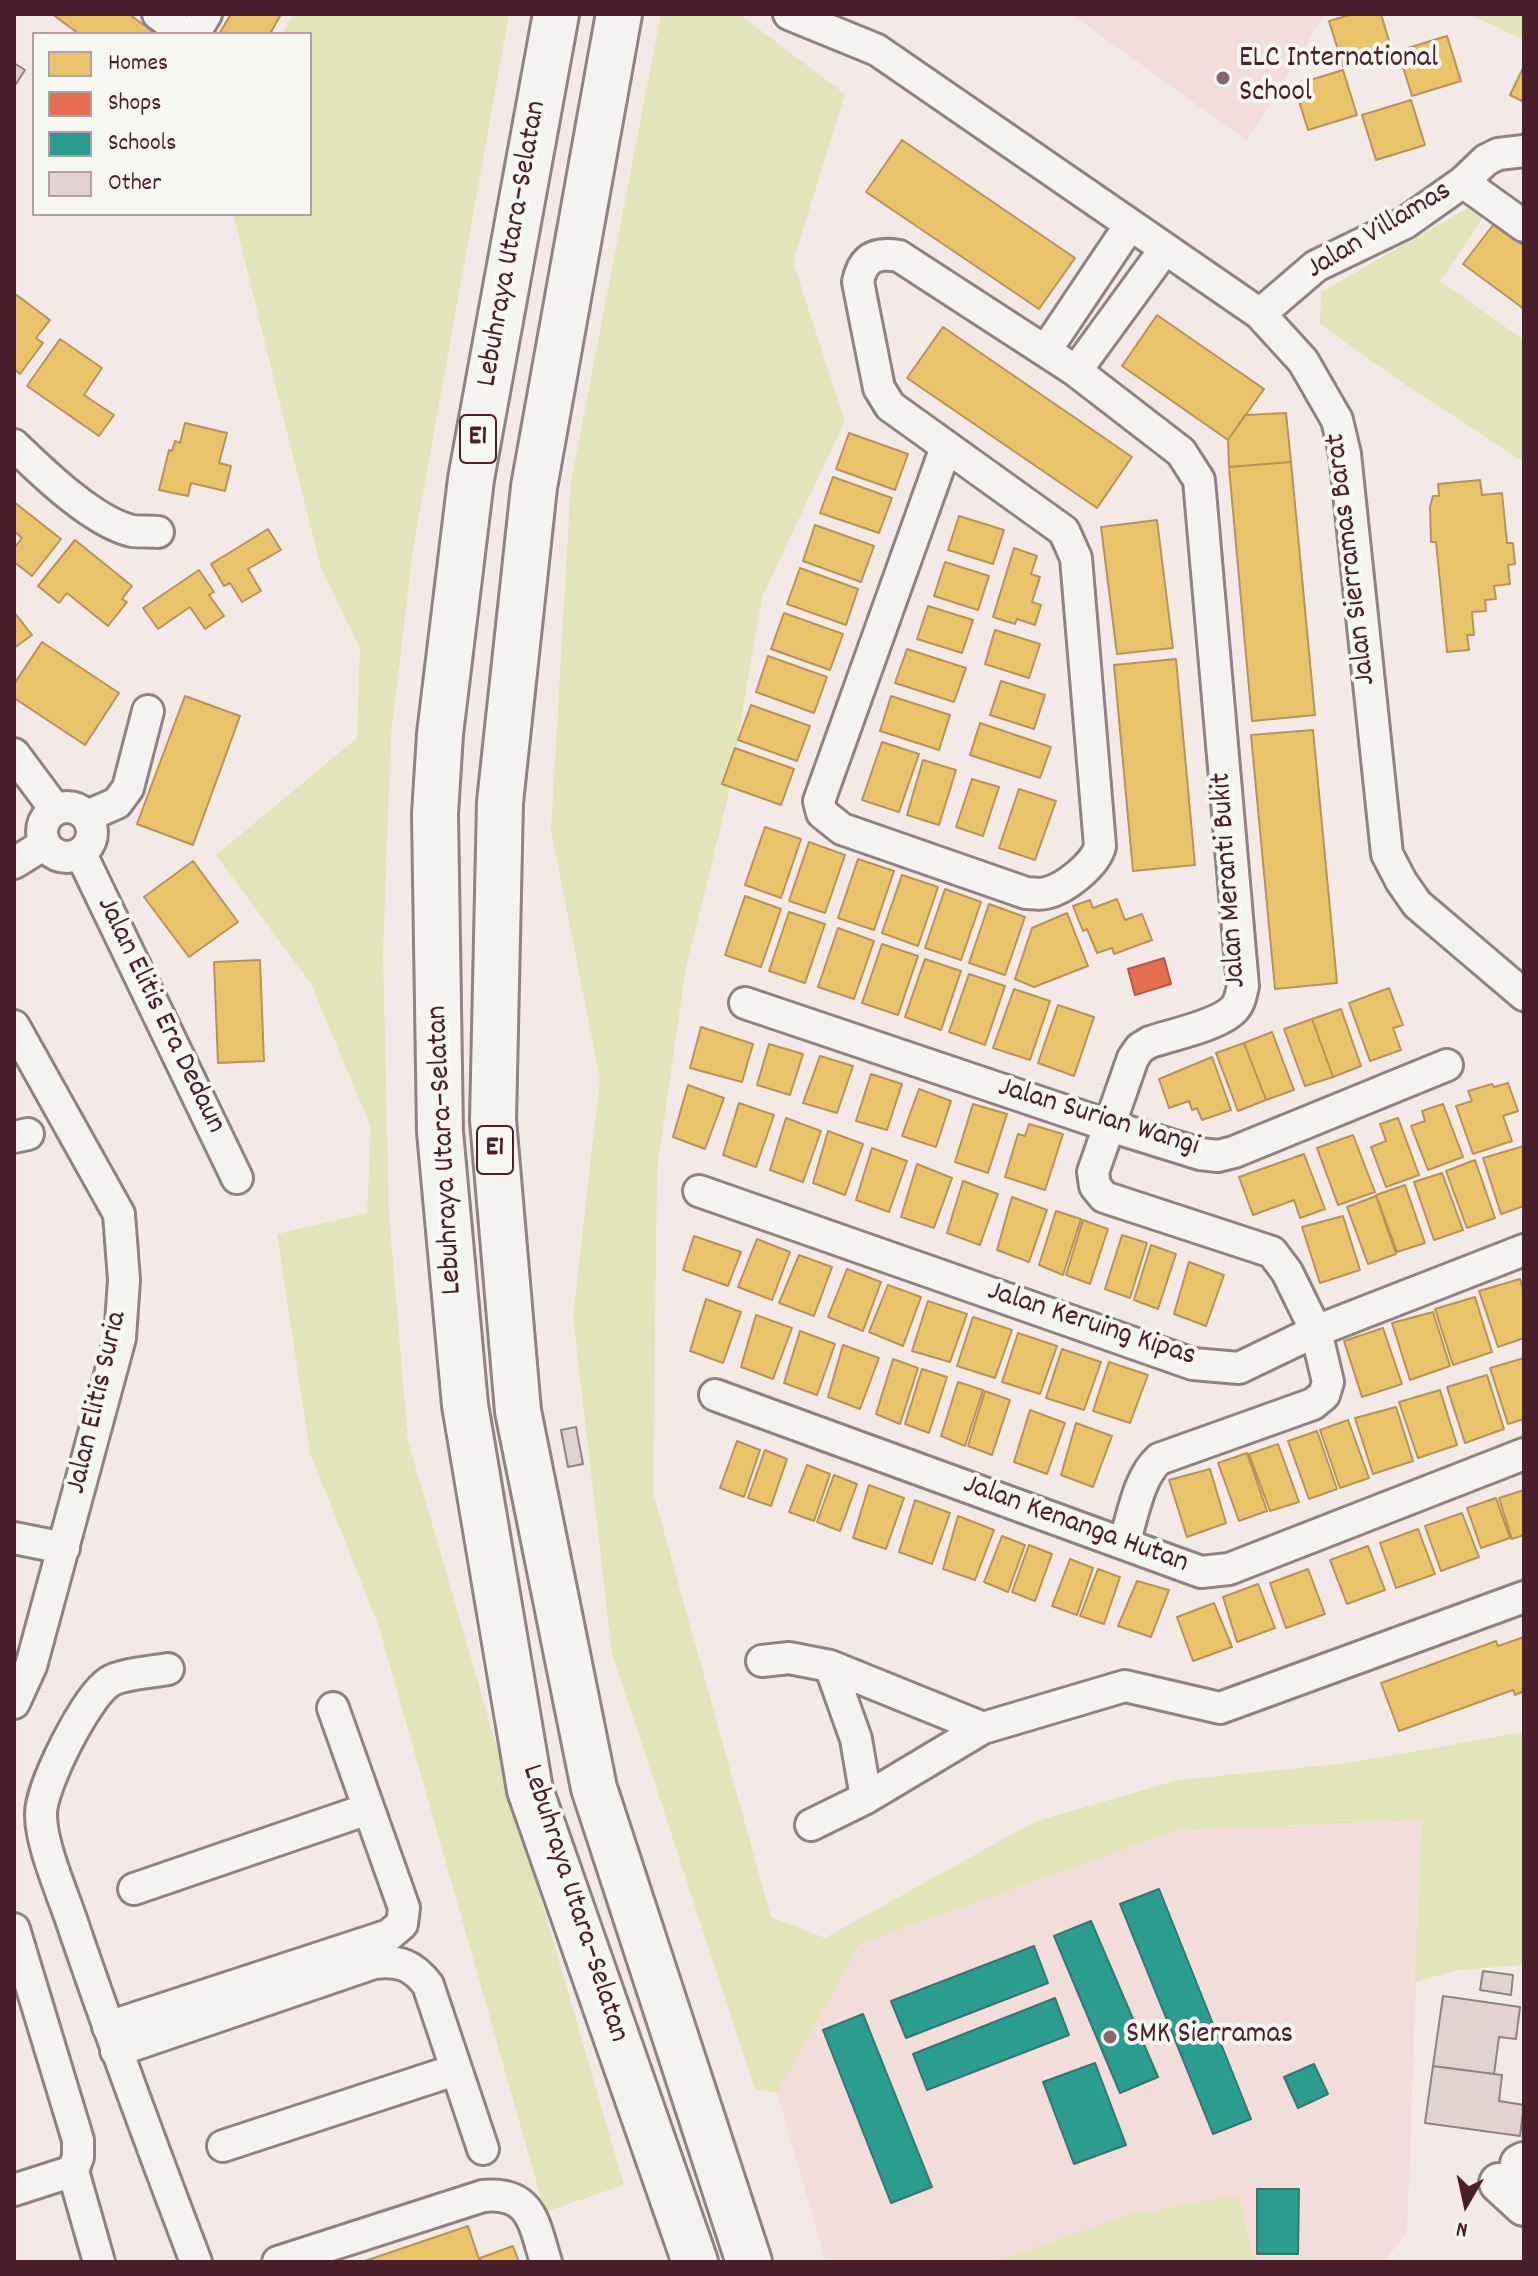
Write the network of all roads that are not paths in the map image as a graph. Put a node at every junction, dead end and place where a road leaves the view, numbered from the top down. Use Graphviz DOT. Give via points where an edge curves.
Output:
graph roads {
  1 [pos="158,14"];
  2 [pos="206,14"];
  3 [pos="556,14"];
  4 [pos="619,14"];
  5 [pos="789,14"];
  6 [pos="182,32"];
  7 [pos="195,32"];
  8 [pos="1524,151"];
  9 [pos="1463,182"];
  10 [pos="1130,225"];
  11 [pos="1524,226"];
  12 [pos="1165,249"];
  13 [pos="1260,314"];
  14 [pos="1046,350"];
  15 [pos="1076,371"];
  16 [pos="14,445"];
  17 [pos="946,447"];
  18 [pos="158,532"];
  19 [pos="148,711"];
  20 [pos="14,754"];
  21 [pos="55,809"];
  22 [pos="87,816"];
  23 [pos="45,844"];
  24 [pos="81,854"];
  25 [pos="14,863"];
  26 [pos="1524,995"];
  27 [pos="745,1003"];
  28 [pos="14,1026"];
  29 [pos="1447,1065"];
  30 [pos="1110,1126"];
  31 [pos="237,1178"];
  32 [pos="699,1191"];
  33 [pos="1524,1250"];
  34 [pos="1316,1331"];
  35 [pos="715,1395"];
  36 [pos="1524,1454"];
  37 [pos="14,1538"];
  38 [pos="1124,1543"];
  39 [pos="64,1548"];
  40 [pos="1524,1597"];
  41 [pos="762,1661"];
  42 [pos="830,1666"];
  43 [pos="168,1669"];
  44 [pos="14,1703"];
  45 [pos="333,1708"];
  46 [pos="983,1728"];
  47 [pos="866,1798"];
  48 [pos="368,1809"];
  49 [pos="811,1825"];
  50 [pos="134,1889"];
  51 [pos="14,1929"];
  52 [pos="112,2039"];
  53 [pos="455,2070"];
  54 [pos="223,2146"];
  55 [pos="483,2149"];
  56 [pos="73,2171"];
  57 [pos="14,2190"];
  58 [pos="99,2262"];
  59 [pos="196,2262"];
  60 [pos="278,2262"];
  61 [pos="546,2262"];
  62 [pos="695,2262"];
  63 [pos="749,2262"];
  1 -- 6 [label="street"];
  2 -- 7 [label="street"];
  3 -- 62 [label="highway, Lebuhraya Utara–Selatan / E1" via="471,479 440,734 435,814 440,1132 465,1405 530,1790"];
  4 -- 63 [label="highway, Lebuhraya Utara–Selatan / E1" via="534,487 500,802 493,1120 518,1411 594,1788"];
  5 -- 10 [label="street, Jalan Sierramas Barat" via="877,50"];
  8 -- 9 [label="street, Jalan Villamas" via="1498,154"];
  9 -- 11 [label="street, Jalan Villamas"];
  9 -- 13 [label="street, Jalan Villamas" via="1405,223 1316,266"];
  10 -- 12 [label="street, Jalan Sierramas Barat"];
  10 -- 14 [label="street"];
  12 -- 13 [label="street, Jalan Sierramas Barat"];
  12 -- 15 [label="street"];
  13 -- 26 [label="street, Jalan Sierramas Barat" via="1303,361 1337,420 1345,454 1387,854 1417,904"];
  14 -- 15 [label="street, Jalan Meranti Bukit"];
  14 -- 17 [label="street, Jalan Meranti Bukit" via="899,256 883,253 871,258 860,269 858,282 879,388 890,406"];
  15 -- 30 [label="street, Jalan Meranti Bukit" via="1181,452 1199,480 1243,986 1240,1000 1224,1017 1140,1048"];
  16 -- 18 [label="street" via="52,482 110,522 132,531"];
  17 -- 17 [label="street, Jalan Meranti Bukit" via="1064,531 1076,558 1100,846 1090,866 1049,893 1026,893 842,829 822,813 819,801"];
  19 -- 22 [label="street" via="128,788 117,803"];
  20 -- 21 [label="street"];
  21 -- 22 [label="street" via="69,806"];
  21 -- 23 [label="street" via="42,828"];
  22 -- 24 [label="street" via="93,832"];
  23 -- 24 [label="street" via="57,855"];
  23 -- 25 [label="street"];
  24 -- 31 [label="street, Jalan Elitis Era Dedaun"];
  27 -- 30 [label="street, Jalan Surian Wangi"];
  28 -- 39 [label="street, Jalan Elitis Suria" via="119,1214 124,1280 120,1338"];
  29 -- 30 [label="street, Jalan Surian Wangi" via="1218,1156"];
  30 -- 34 [label="street, Jalan Meranti Bukit" via="1093,1172 1104,1197 1272,1252"];
  32 -- 34 [label="street, Jalan Keruing Kipas" via="1193,1364 1239,1368"];
  33 -- 34 [label="street, Jalan Keruing Kipas"];
  34 -- 38 [label="street, Jalan Meranti Bukit" via="1328,1382 1324,1395 1313,1404 1159,1459 1145,1479"];
  35 -- 38 [label="street, Jalan Kenanga Hutan"];
  36 -- 38 [label="street, Jalan Kenanga Hutan" via="1229,1569 1201,1572"];
  37 -- 39 [label="street"];
  39 -- 44 [label="street, Jalan Elitis Suria" via="31,1666"];
  40 -- 46 [label="street" via="1220,1708 1125,1686"];
  41 -- 42 [label="street" via="789,1658"];
  42 -- 46 [label="street"];
  42 -- 47 [label="street" via="856,1739"];
  43 -- 52 [label="street" via="110,1680 94,1696 43,1796 40,1816 48,1850"];
  45 -- 48 [label="street"];
  46 -- 47 [label="street"];
  47 -- 49 [label="street"];
  48 -- 50 [label="street"];
  48 -- 52 [label="street" via="404,1908 402,1924 389,1935"];
  51 -- 56 [label="street" via="78,2140"];
  52 -- 53 [label="street" via="390,1961 418,1971 428,1985"];
  52 -- 59 [label="street"];
  53 -- 54 [label="street"];
  53 -- 55 [label="street"];
  56 -- 57 [label="street"];
  56 -- 58 [label="street"];
  60 -- 61 [label="street" via="500,2194 524,2206 533,2218"];
}
